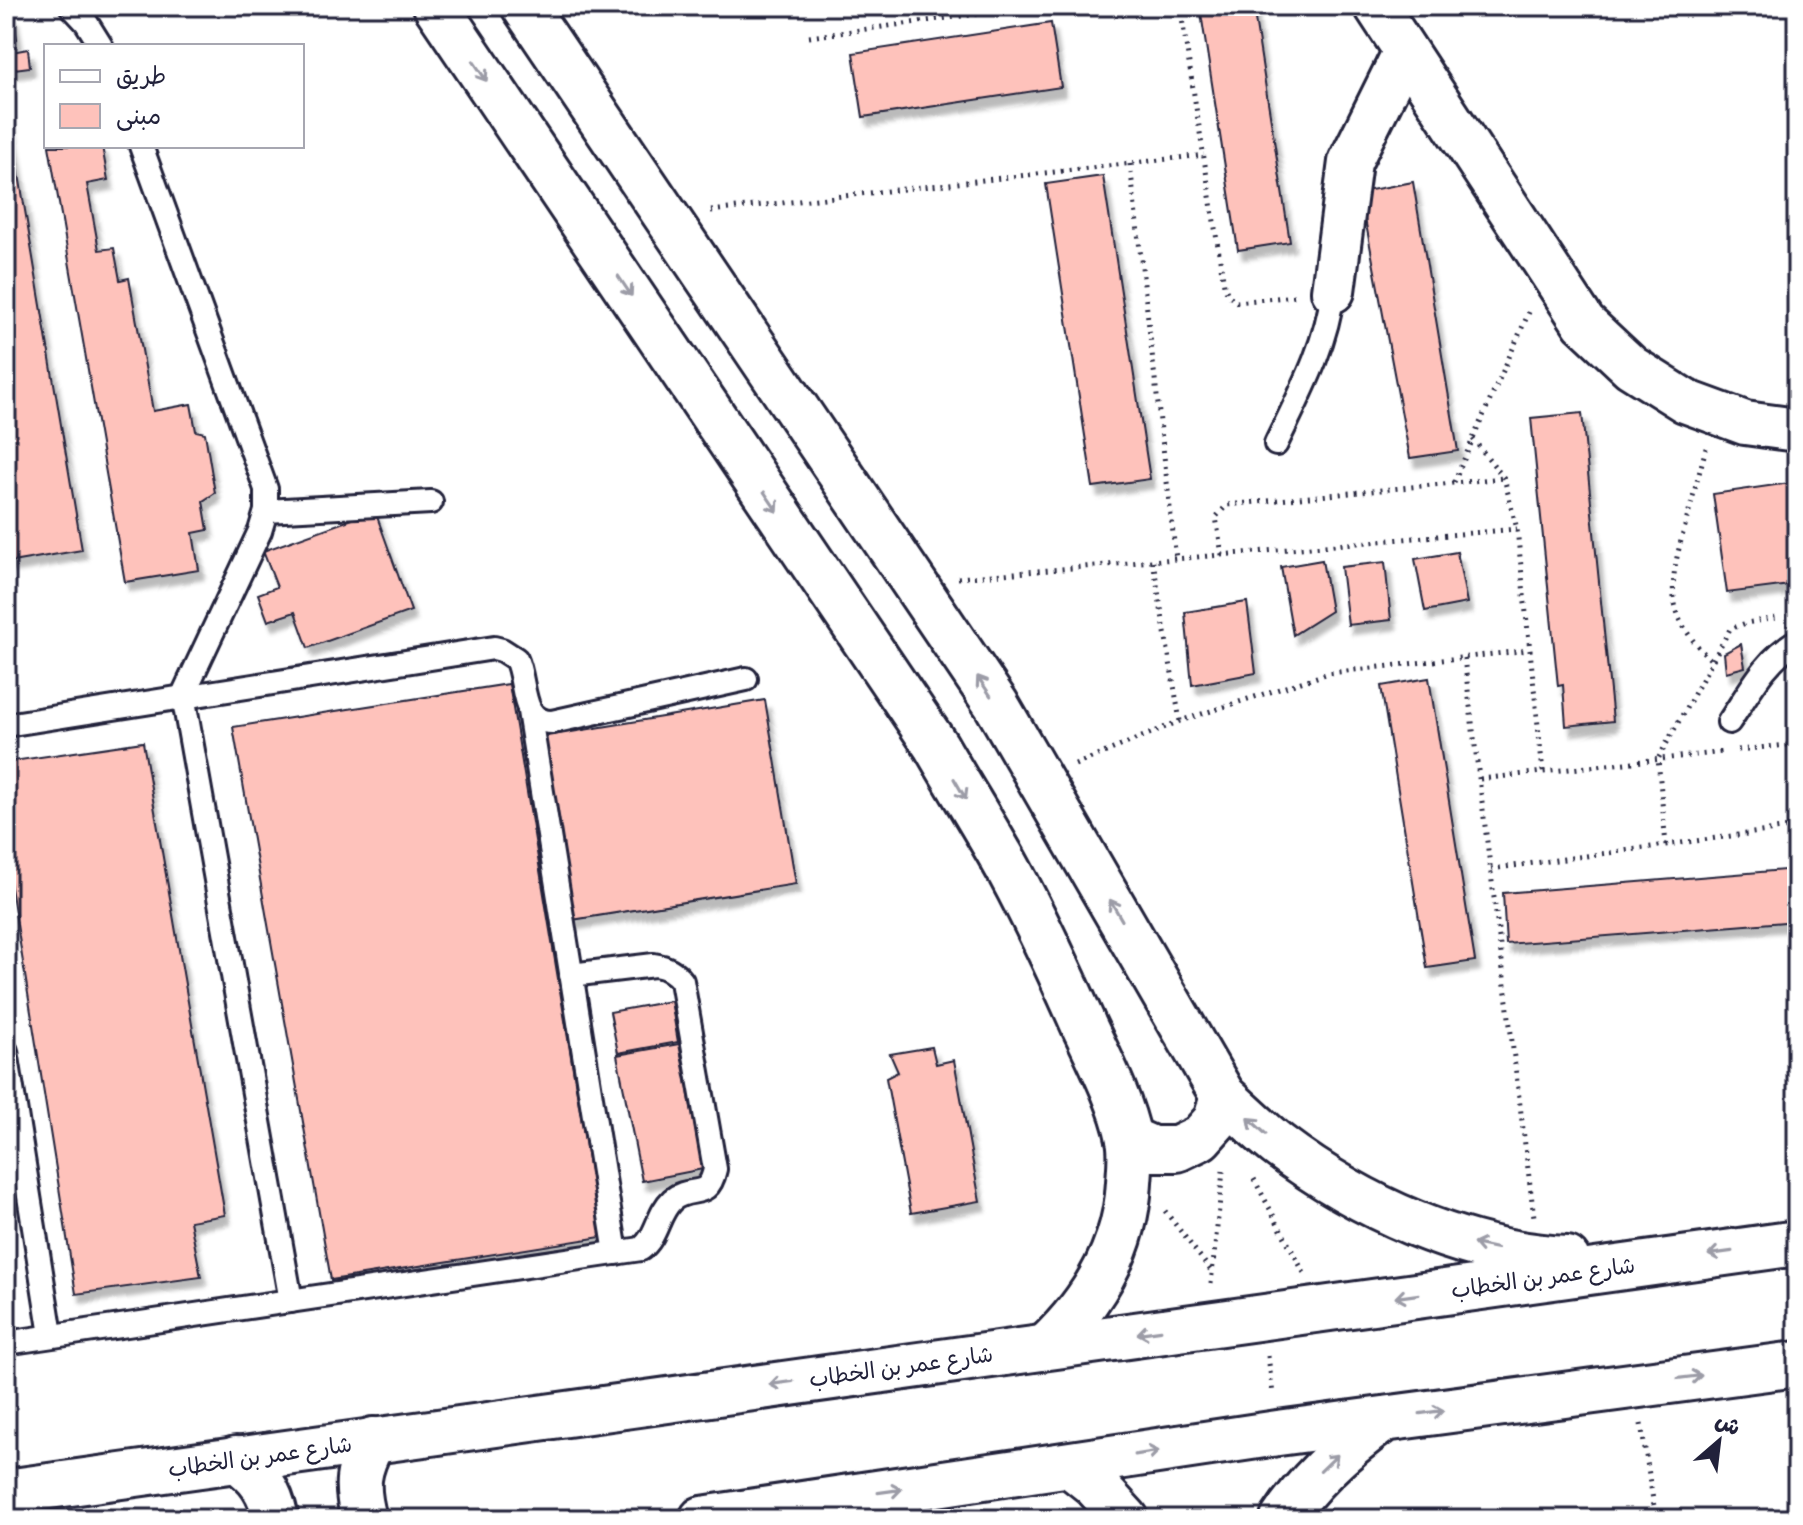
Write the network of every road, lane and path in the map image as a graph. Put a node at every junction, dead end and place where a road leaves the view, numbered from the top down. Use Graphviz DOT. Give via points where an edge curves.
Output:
graph roads {
  1 [pos="71,6"];
  2 [pos="436,6"];
  3 [pos="524,6"];
  4 [pos="1035,6"];
  5 [pos="1180,6"];
  6 [pos="1376,6"];
  7 [pos="809,37"];
  8 [pos="100,44"];
  9 [pos="1405,51"];
  10 [pos="142,148"];
  11 [pos="1204,155"];
  12 [pos="1130,164"];
  13 [pos="666,216"];
  14 [pos="1547,270"];
  15 [pos="1333,291"];
  16 [pos="1716,412"];
  17 [pos="1797,430"];
  18 [pos="1473,439"];
  19 [pos="1276,444"];
  20 [pos="1504,478"];
  21 [pos="1454,483"];
  22 [pos="431,502"];
  23 [pos="266,511"];
  24 [pos="1517,529"];
  25 [pos="1222,555"];
  26 [pos="1176,559"];
  27 [pos="1153,561"];
  28 [pos="913,582"];
  29 [pos="1797,641"];
  30 [pos="1529,650"];
  31 [pos="1464,658"];
  32 [pos="1712,661"];
  33 [pos="746,679"];
  34 [pos="183,695"];
  35 [pos="529,711"];
  36 [pos="1180,721"];
  37 [pos="1729,722"];
  38 [pos="6,725"];
  39 [pos="1797,744"];
  40 [pos="1543,772"];
  41 [pos="1040,779"];
  42 [pos="1480,779"];
  43 [pos="1797,827"];
  44 [pos="1491,869"];
  45 [pos="571,975"];
  46 [pos="6,1051"];
  47 [pos="1227,1099"];
  48 [pos="1130,1152"];
  49 [pos="1250,1170"];
  50 [pos="1797,1243"];
  51 [pos="616,1253"];
  52 [pos="1539,1258"];
  53 [pos="1645,1263"];
  54 [pos="1212,1272"];
  55 [pos="291,1301"];
  56 [pos="1322,1308"];
  57 [pos="1262,1315"];
  58 [pos="1207,1324"];
  59 [pos="51,1335"];
  60 [pos="6,1343"];
  61 [pos="1047,1346"];
  62 [pos="1797,1364"];
  63 [pos="1634,1384"];
  64 [pos="1386,1418"];
  65 [pos="1278,1433"];
  66 [pos="373,1440"];
  67 [pos="236,1459"];
  68 [pos="1070,1465"];
  69 [pos="6,1492"];
  70 [pos="276,1519"];
  71 [pos="364,1519"];
  72 [pos="702,1519"];
  73 [pos="1126,1519"];
  74 [pos="1283,1519"];
  75 [pos="1656,1519"];
  1 -- 8 [label="lane"];
  2 -- 48 [label="street, one-way" via="936,746 1036,925 1105,1071"];
  3 -- 13 [label="street"];
  4 -- 7 [label="path"];
  5 -- 11 [label="path"];
  6 -- 9 [label="street"];
  9 -- 14 [label="street"];
  9 -- 15 [label="street" via="1350,162"];
  10 -- 23 [label="lane" via="261,468"];
  11 -- 12 [label="path"];
  11 -- 15 [label="path" via="1228,295 1237,302"];
  12 -- 13 [label="path"];
  12 -- 26 [label="path"];
  13 -- 28 [label="street"];
  14 -- 16 [label="street" via="1584,323 1631,367 1685,401"];
  14 -- 18 [label="path"];
  15 -- 19 [label="lane" via="1321,349"];
  16 -- 17 [label="street" via="1745,423"];
  16 -- 32 [label="path" via="1673,569 1672,595 1693,643"];
  18 -- 20 [label="path"];
  18 -- 21 [label="path"];
  20 -- 21 [label="path"];
  20 -- 24 [label="path"];
  21 -- 25 [label="path" via="1227,505 1216,517"];
  22 -- 23 [label="lane"];
  23 -- 34 [label="lane"];
  24 -- 25 [label="path"];
  24 -- 30 [label="path"];
  25 -- 26 [label="path"];
  26 -- 27 [label="path"];
  27 -- 28 [label="path"];
  27 -- 36 [label="path"];
  41 -- 28 [label="street, one-way"];
  29 -- 37 [label="lane" via="1765,668"];
  30 -- 31 [label="path"];
  30 -- 40 [label="path"];
  31 -- 36 [label="path" via="1329,673"];
  31 -- 42 [label="path"];
  33 -- 35 [label="lane" via="552,722"];
  34 -- 35 [label="lane" via="494,648 516,659"];
  34 -- 38 [label="lane"];
  34 -- 55 [label="lane"];
  35 -- 45 [label="lane"];
  36 -- 41 [label="path"];
  39 -- 40 [label="path"];
  40 -- 42 [label="path"];
  47 -- 41 [label="street, one-way"];
  42 -- 44 [label="path"];
  43 -- 44 [label="path"];
  44 -- 52 [label="path"];
  45 -- 51 [label="lane"];
  45 -- 51 [label="lane" via="654,965 682,981 714,1160 709,1186 668,1204 651,1241 641,1249"];
  46 -- 59 [label="lane"];
  47 -- 48 [label="street" via="1200,1138 1177,1149"];
  52 -- 47 [label="street, one-way" via="1469,1242 1401,1218 1336,1185 1276,1144"];
  47 -- 54 [label="path"];
  48 -- 54 [label="path"];
  48 -- 61 [label="street" via="1128,1200 1109,1265 1072,1323"];
  49 -- 56 [label="path"];
  50 -- 53 [label="street, شارع عمر بن الخطاب, one-way"];
  51 -- 55 [label="lane"];
  52 -- 53 [label="street"];
  53 -- 56 [label="street, شارع عمر بن الخطاب, one-way"];
  54 -- 58 [label="path"];
  55 -- 59 [label="lane"];
  56 -- 57 [label="street, شارع عمر بن الخطاب"];
  57 -- 58 [label="street, شارع عمر بن الخطاب"];
  57 -- 65 [label="path"];
  58 -- 61 [label="street, شارع عمر بن الخطاب, one-way"];
  59 -- 60 [label="lane"];
  61 -- 66 [label="street, شارع عمر بن الخطاب, one-way"];
  63 -- 62 [label="street, one-way"];
  64 -- 63 [label="street, one-way"];
  63 -- 75 [label="path"];
  64 -- 65 [label="street"];
  74 -- 64 [label="street, one-way" via="1321,1471"];
  68 -- 65 [label="street, one-way"];
  66 -- 67 [label="street, شارع عمر بن الخطاب"];
  66 -- 71 [label="street" via="360,1465 357,1494"];
  67 -- 69 [label="street, شارع عمر بن الخطاب"];
  67 -- 70 [label="street" via="256,1473 270,1494"];
  72 -- 68 [label="street, one-way"];
  68 -- 73 [label="street"];
}
